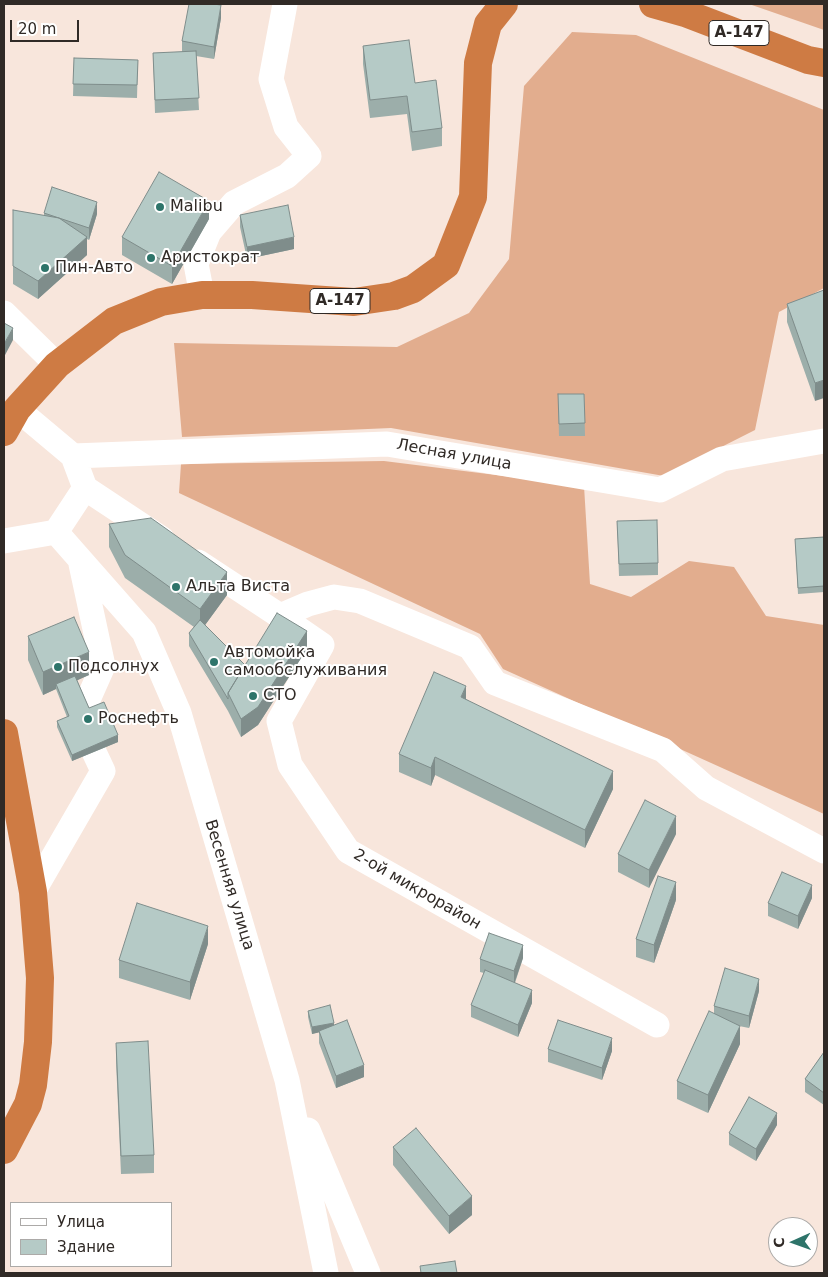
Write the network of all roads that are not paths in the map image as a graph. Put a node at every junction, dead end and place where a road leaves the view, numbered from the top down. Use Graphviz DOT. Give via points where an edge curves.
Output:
graph roads {
  1 [pos="285,4"];
  2 [pos="504,4"];
  3 [pos="653,4"];
  4 [pos="824,63"];
  5 [pos="202,295"];
  6 [pos="4,313"];
  7 [pos="57,365"];
  8 [pos="8,420"];
  9 [pos="824,441"];
  10 [pos="73,456"];
  11 [pos="85,488"];
  12 [pos="56,532"];
  13 [pos="4,541"];
  14 [pos="81,561"];
  15 [pos="280,616"];
  16 [pos="5,743"];
  17 [pos="824,851"];
  18 [pos="33,892"];
  19 [pos="657,1025"];
  20 [pos="287,1080"];
  21 [pos="4,1150"];
  22 [pos="326,1273"];
  23 [pos="368,1273"];
  1 -- 5 [label="street" via="271,79 286,127 309,156 287,176 234,203 209,232 196,264"];
  2 -- 5 [label="highway, А-147" via="488,24 478,63 474,197 446,265 413,289 394,296 354,302"];
  3 -- 4 [label="highway, А-147"];
  5 -- 7 [label="highway, А-147" via="160,302 114,321"];
  6 -- 7 [label="street"];
  7 -- 8 [label="highway, А-147"];
  8 -- 10 [label="street"];
  9 -- 10 [label="street, Лесная улица" via="722,460 660,490 388,444"];
  10 -- 11 [label="street"];
  11 -- 12 [label="street"];
  11 -- 15 [label="street, 2-ой микрорайон"];
  12 -- 13 [label="street"];
  12 -- 14 [label="street, Весенняя улица"];
  14 -- 18 [label="street" via="103,666 79,720 102,771"];
  14 -- 20 [label="street, Весенняя улица" via="144,632 179,714"];
  15 -- 17 [label="street" via="334,597 360,601 470,647 495,683 663,750 706,788"];
  15 -- 19 [label="street, 2-ой микрорайон" via="322,645 279,721 290,764 348,851"];
  16 -- 18 [label="highway"];
  18 -- 21 [label="highway" via="40,978 38,1042 28,1104"];
  20 -- 22 [label="street, Весенняя улица"];
  20 -- 23 [label="street"];
}
